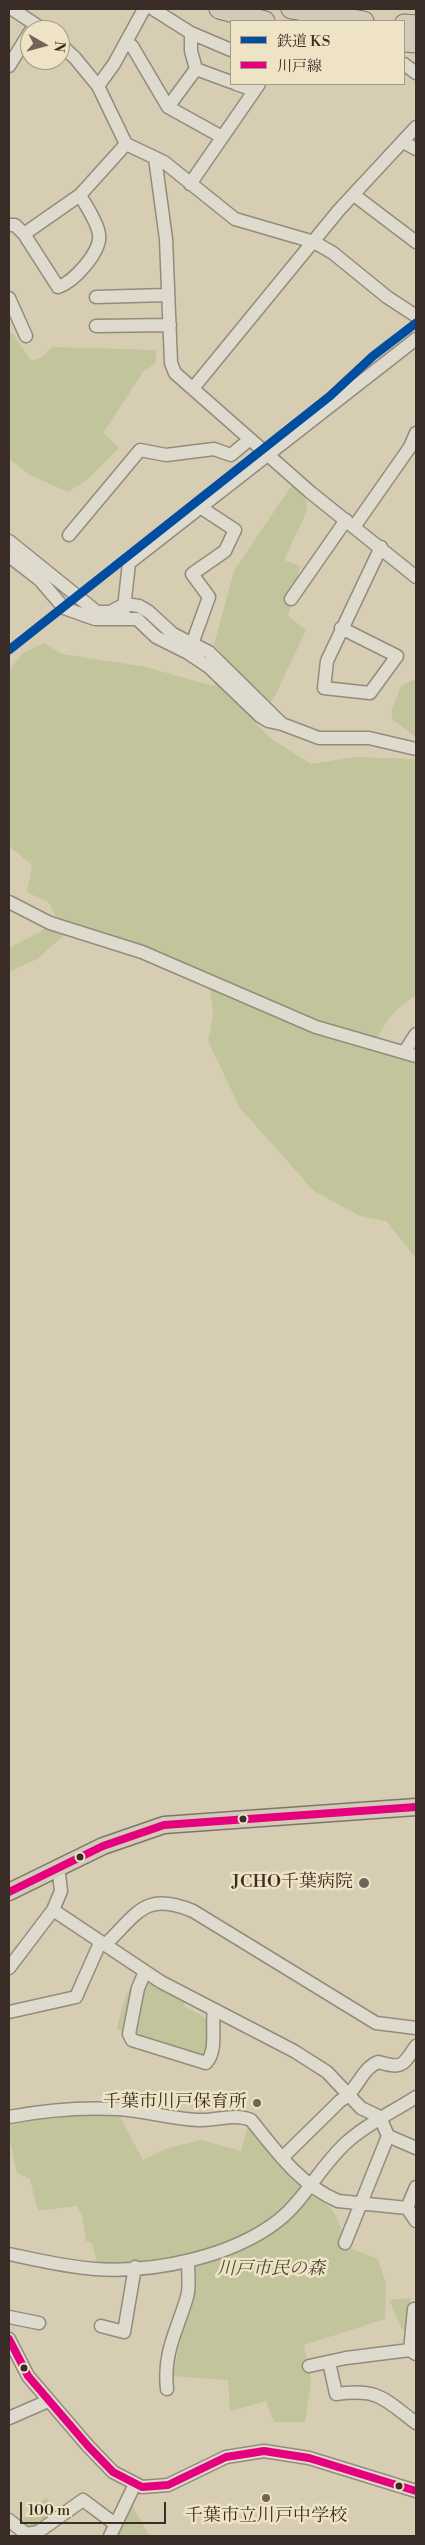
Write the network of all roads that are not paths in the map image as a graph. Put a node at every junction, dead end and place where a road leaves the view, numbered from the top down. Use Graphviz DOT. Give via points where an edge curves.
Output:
graph roads {
  1 [pos="12,9"];
  2 [pos="144,9"];
  3 [pos="152,9"];
  4 [pos="219,9"];
  5 [pos="291,9"];
  6 [pos="25,20"];
  7 [pos="261,20"];
  8 [pos="358,20"];
  9 [pos="191,33"];
  10 [pos="132,46"];
  11 [pos="20,50"];
  12 [pos="230,50"];
  13 [pos="70,53"];
  14 [pos="114,64"];
  15 [pos="405,65"];
  16 [pos="9,66"];
  17 [pos="196,69"];
  18 [pos="416,73"];
  19 [pos="230,82"];
  20 [pos="243,85"];
  21 [pos="98,86"];
  22 [pos="257,87"];
  23 [pos="168,107"];
  24 [pos="416,127"];
  25 [pos="222,137"];
  26 [pos="403,142"];
  27 [pos="126,144"];
  28 [pos="416,149"];
  29 [pos="155,158"];
  30 [pos="190,184"];
  31 [pos="80,195"];
  32 [pos="354,195"];
  33 [pos="9,225"];
  34 [pos="24,234"];
  35 [pos="314,242"];
  36 [pos="416,242"];
  37 [pos="167,295"];
  38 [pos="96,297"];
  39 [pos="9,298"];
  40 [pos="414,310"];
  41 [pos="170,325"];
  42 [pos="96,326"];
  43 [pos="26,336"];
  44 [pos="416,339"];
  45 [pos="194,388"];
  46 [pos="416,433"];
  47 [pos="252,440"];
  48 [pos="266,455"];
  49 [pos="200,506"];
  50 [pos="350,523"];
  51 [pos="69,535"];
  52 [pos="9,541"];
  53 [pos="381,547"];
  54 [pos="9,556"];
  55 [pos="416,577"];
  56 [pos="291,599"];
  57 [pos="125,604"];
  58 [pos="123,617"];
  59 [pos="341,628"];
  60 [pos="192,644"];
  61 [pos="282,724"];
  62 [pos="416,749"];
  63 [pos="9,902"];
  64 [pos="416,1034"];
  65 [pos="411,1054"];
  66 [pos="416,1807"];
  67 [pos="58,1866"];
  68 [pos="9,1892"];
  69 [pos="53,1910"];
  70 [pos="102,1944"];
  71 [pos="9,1968"];
  72 [pos="145,1972"];
  73 [pos="214,2010"];
  74 [pos="9,2012"];
  75 [pos="416,2028"];
  76 [pos="416,2046"];
  77 [pos="350,2096"];
  78 [pos="416,2096"];
  79 [pos="9,2117"];
  80 [pos="380,2117"];
  81 [pos="388,2136"];
  82 [pos="416,2148"];
  83 [pos="282,2158"];
  84 [pos="311,2186"];
  85 [pos="416,2187"];
  86 [pos="360,2202"];
  87 [pos="407,2208"];
  88 [pos="416,2221"];
  89 [pos="345,2243"];
  90 [pos="9,2254"];
  91 [pos="188,2262"];
  92 [pos="135,2267"];
  93 [pos="415,2315"];
  94 [pos="9,2317"];
  95 [pos="39,2323"];
  96 [pos="101,2326"];
  97 [pos="9,2340"];
  98 [pos="413,2352"];
  99 [pos="329,2362"];
  100 [pos="309,2366"];
  101 [pos="167,2389"];
  102 [pos="48,2401"];
  103 [pos="9,2418"];
  104 [pos="416,2423"];
  105 [pos="135,2484"];
  106 [pos="416,2490"];
  107 [pos="9,2520"];
  108 [pos="112,2530"];
  109 [pos="27,2535"];
  1 -- 6 [label="street"];
  2 -- 14 [label="street"];
  3 -- 9 [label="street"];
  3 -- 10 [label="street"];
  4 -- 7 [label="highway"];
  5 -- 8 [label="highway"];
  9 -- 12 [label="street"];
  9 -- 17 [label="street"];
  10 -- 14 [label="street"];
  10 -- 23 [label="street"];
  11 -- 16 [label="street"];
  13 -- 21 [label="street"];
  14 -- 21 [label="street"];
  15 -- 18 [label="street"];
  17 -- 19 [label="street"];
  17 -- 23 [label="street"];
  20 -- 22 [label="street"];
  21 -- 27 [label="street"];
  22 -- 25 [label="street"];
  23 -- 25 [label="street"];
  24 -- 26 [label="street"];
  25 -- 30 [label="street"];
  26 -- 28 [label="street"];
  26 -- 32 [label="street"];
  27 -- 29 [label="street"];
  27 -- 31 [label="street"];
  29 -- 30 [label="street"];
  29 -- 37 [label="street" via="166,239"];
  30 -- 35 [label="street" via="235,219"];
  31 -- 34 [label="street"];
  31 -- 34 [label="street" via="100,234 95,255 66,284 58,287"];
  32 -- 35 [label="street"];
  32 -- 36 [label="street"];
  33 -- 34 [label="street" via="15,225"];
  35 -- 40 [label="street" via="333,253 388,297"];
  35 -- 45 [label="street"];
  37 -- 38 [label="street"];
  37 -- 41 [label="street"];
  39 -- 43 [label="street"];
  41 -- 42 [label="street"];
  41 -- 45 [label="street" via="175,373"];
  44 -- 48 [label="street"];
  45 -- 47 [label="street"];
  46 -- 50 [label="street" via="410,447"];
  47 -- 48 [label="street"];
  47 -- 51 [label="street" via="231,455 214,449 166,455 140,450"];
  48 -- 49 [label="street"];
  48 -- 50 [label="street"];
  49 -- 57 [label="street" via="129,563"];
  49 -- 60 [label="street" via="236,530 225,551 192,574 209,597"];
  50 -- 53 [label="street"];
  50 -- 56 [label="street"];
  52 -- 57 [label="street" via="96,612 110,612"];
  53 -- 55 [label="street"];
  53 -- 59 [label="street"];
  54 -- 58 [label="street" via="40,580 64,608 95,619"];
  57 -- 58 [label="street"];
  57 -- 60 [label="street" via="139,606 173,634"];
  58 -- 61 [label="street" via="138,619 156,637 209,667 260,716"];
  59 -- 59 [label="street" via="397,656 370,693 324,688 327,661"];
  60 -- 61 [label="street" via="210,652"];
  61 -- 62 [label="street" via="319,738 368,738"];
  63 -- 65 [label="street" via="50,923 142,952 316,1027"];
  64 -- 65 [label="street"];
  66 -- 67 [label="main road" via="164,1825"];
  67 -- 68 [label="main road"];
  67 -- 69 [label="street" via="62,1891"];
  69 -- 70 [label="street"];
  69 -- 71 [label="street"];
  70 -- 72 [label="street"];
  70 -- 74 [label="street" via="76,1997"];
  70 -- 75 [label="street" via="147,1905 161,1902 177,1904 194,1911 376,2023"];
  72 -- 73 [label="street"];
  72 -- 73 [label="street" via="138,1988 129,2034 132,2040 206,2063 213,2037 211,2022"];
  73 -- 77 [label="street" via="294,2051 327,2072"];
  76 -- 77 [label="street" via="402,2065 396,2067 378,2062 371,2065"];
  77 -- 80 [label="street" via="361,2108"];
  77 -- 83 [label="street" via="340,2101"];
  78 -- 80 [label="street"];
  79 -- 83 [label="street" via="37,2111 119,2109 201,2120 244,2117 251,2120"];
  80 -- 81 [label="street"];
  80 -- 84 [label="street" via="346,2143"];
  81 -- 82 [label="street"];
  81 -- 86 [label="street"];
  83 -- 84 [label="street"];
  84 -- 86 [label="street" via="338,2201"];
  84 -- 91 [label="street" via="279,2220 258,2233"];
  85 -- 87 [label="street"];
  86 -- 87 [label="street"];
  86 -- 89 [label="street"];
  87 -- 88 [label="street"];
  90 -- 92 [label="street" via="93,2268"];
  91 -- 92 [label="street"];
  91 -- 101 [label="street" via="187,2296 166,2361"];
  92 -- 96 [label="street" via="124,2332"];
  93 -- 98 [label="street"];
  94 -- 95 [label="street"];
  97 -- 102 [label="street" via="28,2376"];
  98 -- 99 [label="street"];
  99 -- 100 [label="street"];
  99 -- 104 [label="street" via="336,2394 354,2391 378,2394"];
  102 -- 103 [label="street"];
  102 -- 105 [label="street" via="113,2472"];
  105 -- 106 [label="street" via="152,2488 168,2485 226,2457 264,2451 309,2458"];
  105 -- 108 [label="street"];
  107 -- 109 [label="street"];
  108 -- 109 [label="street" via="82,2500 38,2532"];
}
